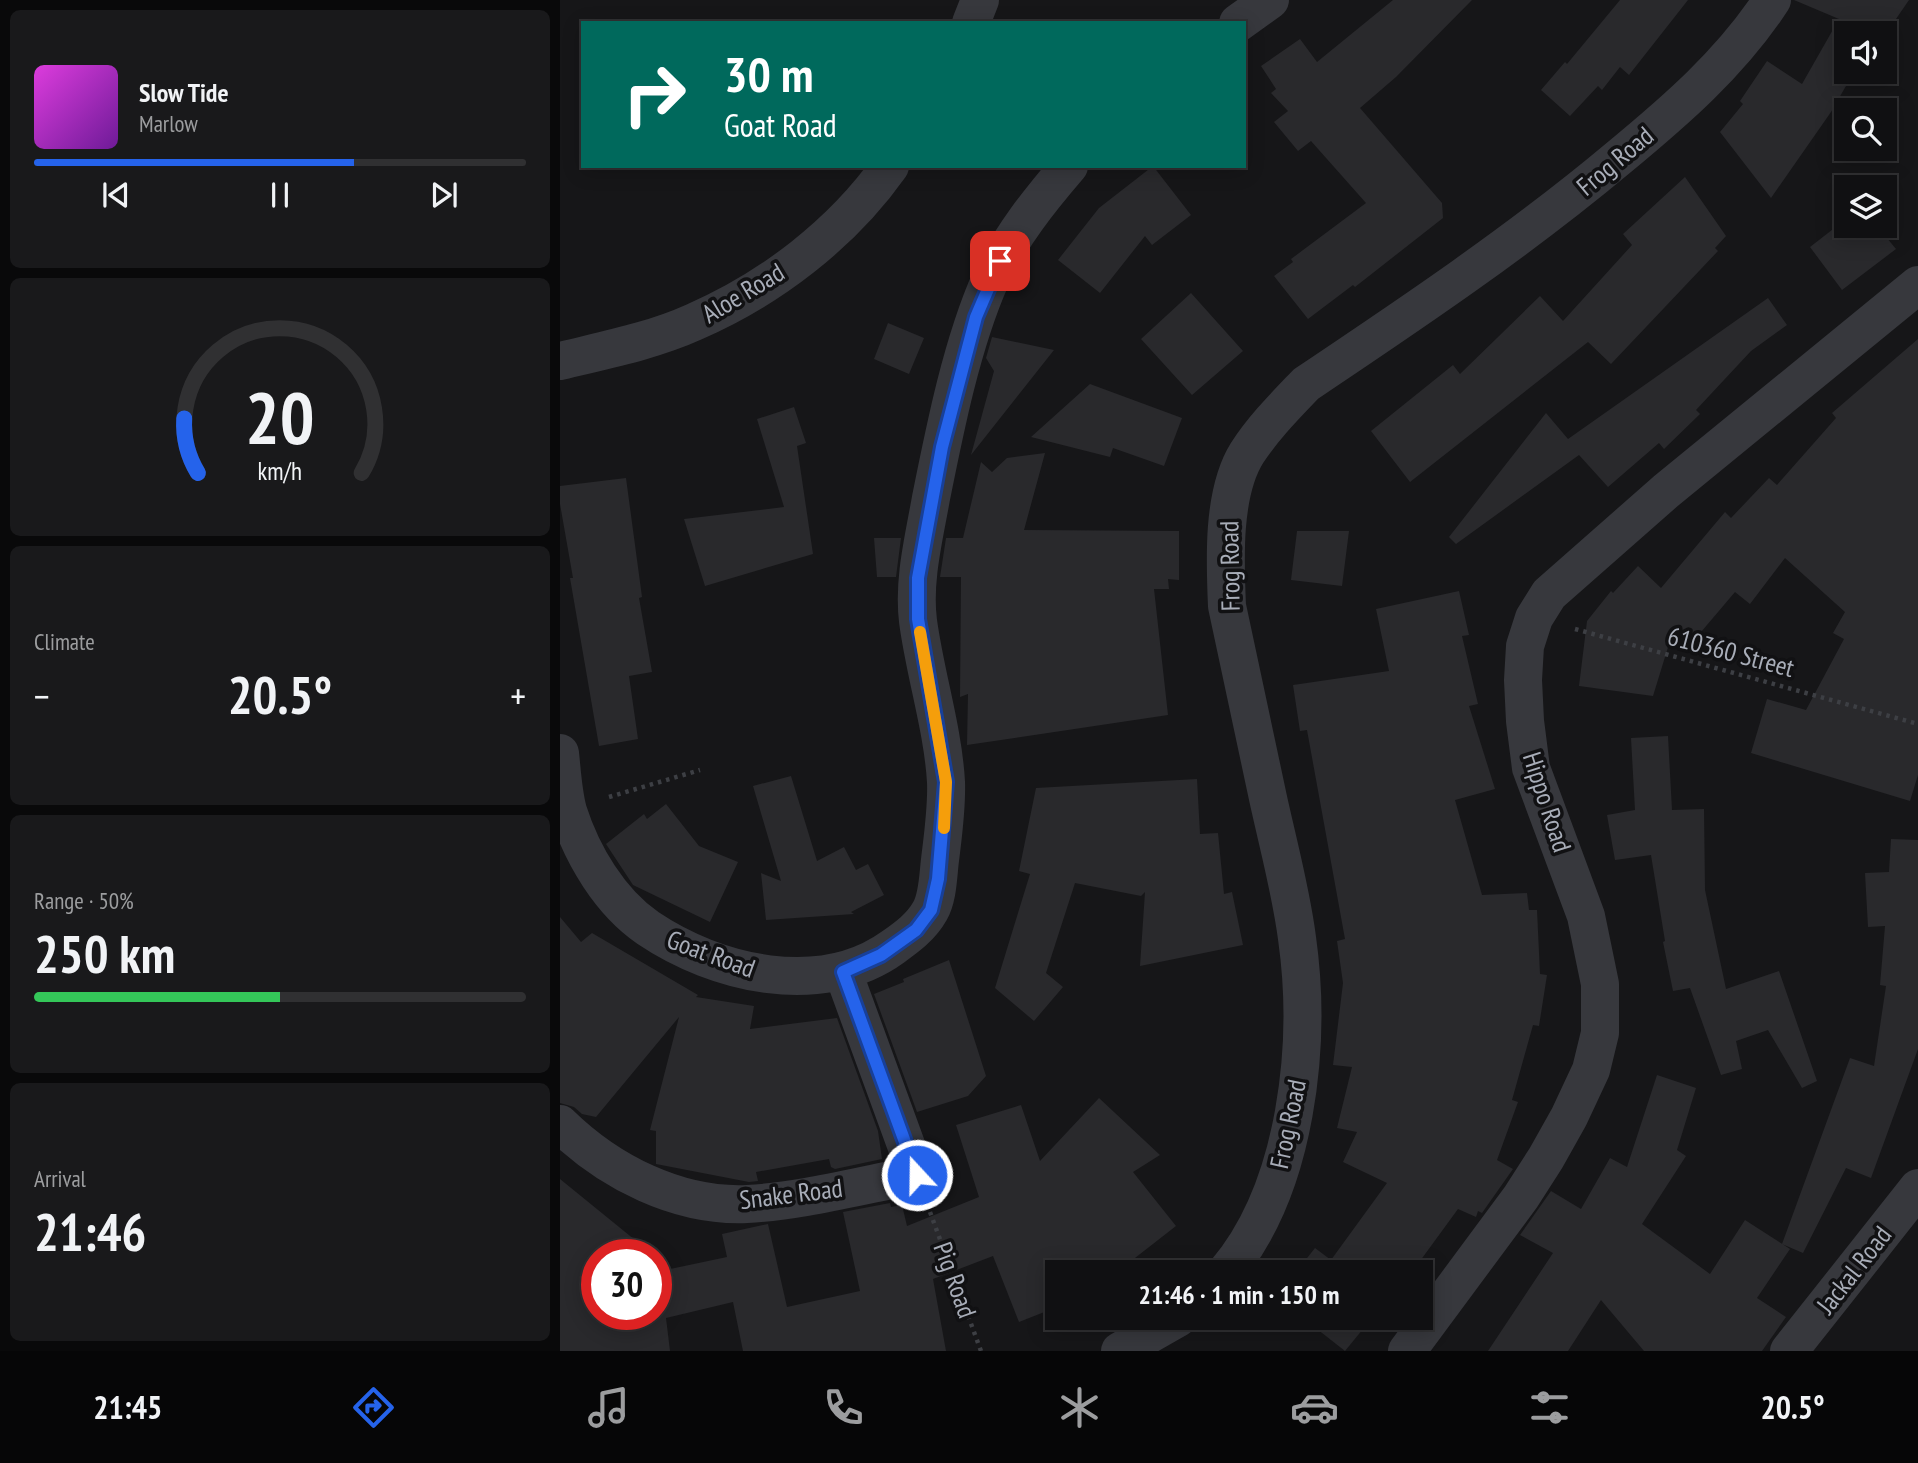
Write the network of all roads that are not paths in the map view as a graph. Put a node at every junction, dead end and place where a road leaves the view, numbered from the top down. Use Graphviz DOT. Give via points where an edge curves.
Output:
graph roads {
  1 [pos="980,0"];
  2 [pos="1270,0"];
  3 [pos="1772,0"];
  4 [pos="972,21"];
  5 [pos="1241,21"];
  6 [pos="888,168"];
  7 [pos="1067,168"];
  8 [pos="1918,285"];
  9 [pos="560,361"];
  10 [pos="560,753"];
  11 [pos="564,811"];
  12 [pos="843,972"];
  13 [pos="560,1125"];
  14 [pos="1918,1188"];
  15 [pos="1233,1260"];
  16 [pos="1157,1330"];
  17 [pos="1120,1351"];
  18 [pos="1407,1351"];
  19 [pos="1789,1351"];
  1 -- 4 [label="street"];
  2 -- 5 [label="street"];
  3 -- 15 [label="street, Frog Road" via="1716,72 1652,130 1557,209 1306,384 1245,456 1229,506 1224,557 1227,606 1297,939 1300,1073 1291,1132 1275,1185"];
  6 -- 9 [label="street, Aloe Road" via="844,220 747,296 693,323"];
  7 -- 12 [label="street, Goat Road" via="1009,243 976,317 926,524 918,619 946,782 931,910 916,930 890,949"];
  8 -- 18 [label="street, Hippo Road" via="1665,491 1549,594 1534,618 1525,646 1523,680 1531,768 1589,928 1600,984 1600,1033 1591,1070 1546,1158"];
  10 -- 11 [label="street, Goat Road"];
  11 -- 12 [label="street, Goat Road" via="619,903 663,938 762,974"];
  12 -- 13 [label="street, Snake Road" via="917,1175 746,1204 702,1200 660,1189 614,1168"];
  14 -- 19 [label="street, Jackal Road"];
  16 -- 17 [label="street"];
}
